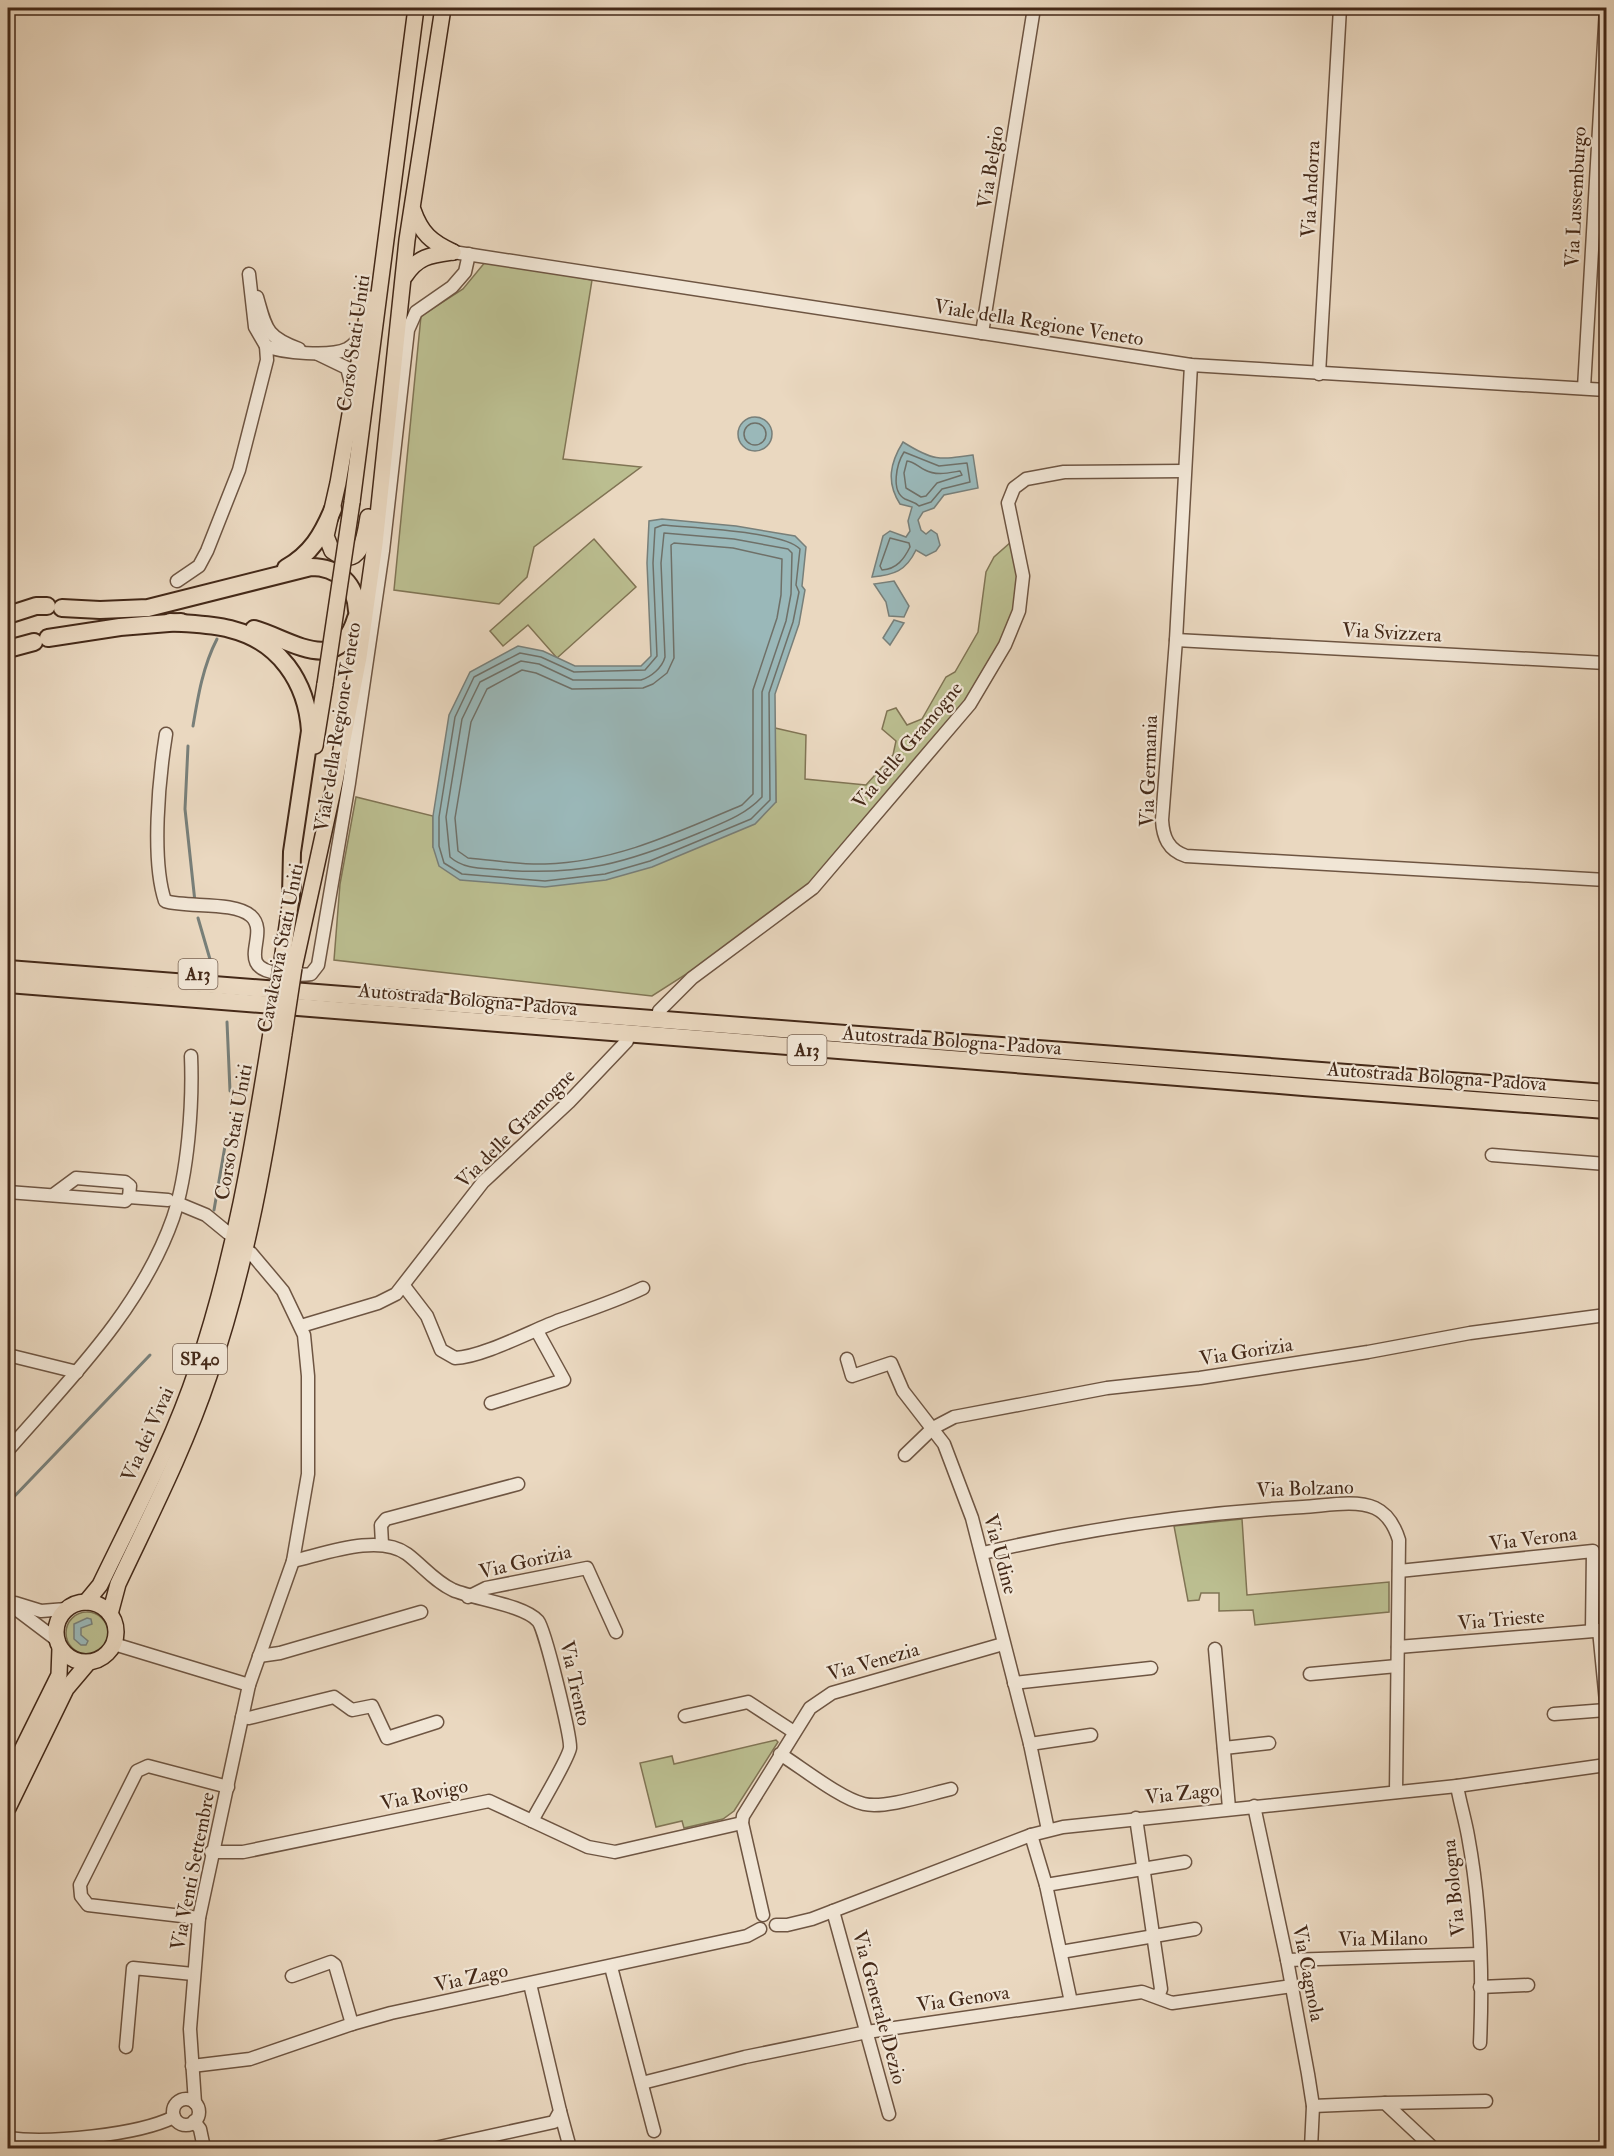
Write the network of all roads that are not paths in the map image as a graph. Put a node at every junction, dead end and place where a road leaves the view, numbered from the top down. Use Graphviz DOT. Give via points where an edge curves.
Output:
graph roads {
  1 [pos="416,8"];
  2 [pos="443,8"];
  3 [pos="1034,8"];
  4 [pos="1340,8"];
  5 [pos="1606,8"];
  6 [pos="393,181"];
  7 [pos="412,207"];
  8 [pos="407,240"];
  9 [pos="453,252"];
  10 [pos="469,254"];
  11 [pos="404,278"];
  12 [pos="366,325"];
  13 [pos="982,333"];
  14 [pos="310,352"];
  15 [pos="1191,364"];
  16 [pos="1319,374"];
  17 [pos="1584,388"];
  18 [pos="1606,390"];
  19 [pos="354,394"];
  20 [pos="374,470"];
  21 [pos="1183,471"];
  22 [pos="333,509"];
  23 [pos="177,581"];
  24 [pos="255,582"];
  25 [pos="8,615"];
  26 [pos="356,615"];
  27 [pos="170,622"];
  28 [pos="1176,640"];
  29 [pos="8,649"];
  30 [pos="1606,663"];
  31 [pos="325,684"];
  32 [pos="165,734"];
  33 [pos="1606,880"];
  34 [pos="291,896"];
  35 [pos="299,936"];
  36 [pos="8,958"];
  37 [pos="288,968"];
  38 [pos="8,969"];
  39 [pos="8,984"];
  40 [pos="388,997"];
  41 [pos="659,1011"];
  42 [pos="278,1033"];
  43 [pos="627,1041"];
  44 [pos="191,1056"];
  45 [pos="1606,1093"];
  46 [pos="1606,1110"];
  47 [pos="1492,1155"];
  48 [pos="1606,1164"];
  49 [pos="8,1192"];
  50 [pos="53,1195"];
  51 [pos="129,1197"];
  52 [pos="172,1202"];
  53 [pos="239,1243"];
  54 [pos="404,1286"];
  55 [pos="643,1288"];
  56 [pos="1606,1315"];
  57 [pos="301,1326"];
  58 [pos="537,1331"];
  59 [pos="8,1355"];
  60 [pos="846,1359"];
  61 [pos="77,1372"];
  62 [pos="491,1402"];
  63 [pos="933,1428"];
  64 [pos="8,1450"];
  65 [pos="905,1455"];
  66 [pos="519,1484"];
  67 [pos="382,1544"];
  68 [pos="1606,1548"];
  69 [pos="1593,1551"];
  70 [pos="983,1553"];
  71 [pos="293,1561"];
  72 [pos="1399,1571"];
  73 [pos="468,1596"];
  74 [pos="8,1601"];
  75 [pos="86,1602"];
  76 [pos="66,1609"];
  77 [pos="421,1612"];
  78 [pos="110,1614"];
  79 [pos="1599,1630"];
  80 [pos="616,1632"];
  81 [pos="59,1644"];
  82 [pos="114,1644"];
  83 [pos="1004,1644"];
  84 [pos="1398,1647"];
  85 [pos="1215,1649"];
  86 [pos="259,1656"];
  87 [pos="88,1662"];
  88 [pos="1398,1666"];
  89 [pos="1151,1668"];
  90 [pos="1310,1674"];
  91 [pos="1604,1676"];
  92 [pos="1014,1683"];
  93 [pos="249,1685"];
  94 [pos="1606,1702"];
  95 [pos="1606,1710"];
  96 [pos="1554,1714"];
  97 [pos="685,1716"];
  98 [pos="242,1717"];
  99 [pos="438,1722"];
  100 [pos="794,1732"];
  101 [pos="1091,1735"];
  102 [pos="1269,1743"];
  103 [pos="1030,1744"];
  104 [pos="1224,1748"];
  105 [pos="780,1754"];
  106 [pos="1606,1765"];
  107 [pos="8,1778"];
  108 [pos="228,1786"];
  109 [pos="1457,1786"];
  110 [pos="951,1789"];
  111 [pos="1395,1792"];
  112 [pos="1254,1806"];
  113 [pos="8,1808"];
  114 [pos="1229,1808"];
  115 [pos="1136,1818"];
  116 [pos="532,1821"];
  117 [pos="742,1823"];
  118 [pos="1048,1830"];
  119 [pos="1031,1835"];
  120 [pos="211,1852"];
  121 [pos="1185,1862"];
  122 [pos="1143,1869"];
  123 [pos="1046,1885"];
  124 [pos="833,1911"];
  125 [pos="763,1916"];
  126 [pos="199,1918"];
  127 [pos="776,1925"];
  128 [pos="760,1929"];
  129 [pos="1195,1929"];
  130 [pos="1152,1937"];
  131 [pos="1061,1952"];
  132 [pos="1479,1954"];
  133 [pos="1287,1960"];
  134 [pos="610,1967"];
  135 [pos="193,1974"];
  136 [pos="292,1976"];
  137 [pos="530,1984"];
  138 [pos="1528,1985"];
  139 [pos="1292,1986"];
  140 [pos="1480,1988"];
  141 [pos="1158,1997"];
  142 [pos="1071,2002"];
  143 [pos="352,2024"];
  144 [pos="867,2032"];
  145 [pos="1480,2043"];
  146 [pos="126,2046"];
  147 [pos="192,2066"];
  148 [pos="642,2083"];
  149 [pos="181,2100"];
  150 [pos="1486,2101"];
  151 [pos="195,2103"];
  152 [pos="1385,2103"];
  153 [pos="1313,2106"];
  154 [pos="560,2111"];
  155 [pos="889,2114"];
  156 [pos="174,2117"];
  157 [pos="194,2121"];
  158 [pos="654,2131"];
  159 [pos="8,2138"];
  160 [pos="204,2148"];
  161 [pos="435,2148"];
  162 [pos="570,2148"];
  163 [pos="1311,2148"];
  164 [pos="1433,2148"];
  1 -- 6 [label="main road, Corso Stati Uniti"];
  2 -- 7 [label="main road"];
  3 -- 13 [label="street, Via Belgio"];
  4 -- 16 [label="street, Via Andorra"];
  5 -- 17 [label="street, Via Lussemburgo"];
  6 -- 12 [label="main road"];
  6 -- 31 [label="main road, Corso Stati Uniti, bridge" via="377,324"];
  7 -- 8 [label="main road"];
  7 -- 9 [label="main road" via="425,234"];
  8 -- 11 [label="main road"];
  8 -- 20 [label="main road"];
  9 -- 10 [label="street, Viale della Regione Veneto"];
  9 -- 11 [label="main road" via="422,257"];
  10 -- 13 [label="street, Viale della Regione Veneto"];
  10 -- 32 [label="street, Viale della Regione Veneto" via="465,272 452,287 416,312 408,330 383,551 349,783 318,965 311,974 268,972 259,967 255,960 255,922 250,915 236,909 165,901 158,816"];
  11 -- 35 [label="main road, Cavalcavia Stati Uniti" via="359,657"];
  12 -- 14 [label="street" via="357,342 348,348"];
  12 -- 19 [label="main road"];
  13 -- 15 [label="street, Viale della Regione Veneto"];
  14 -- 19 [label="street" via="347,368"];
  14 -- 23 [label="street" via="269,342 239,470 199,566"];
  15 -- 16 [label="street, Viale della Regione Veneto"];
  15 -- 21 [label="street, Via Germania"];
  16 -- 17 [label="street, Viale della Regione Veneto"];
  17 -- 18 [label="street, Viale della Regione Veneto"];
  19 -- 22 [label="main road"];
  20 -- 22 [label="main road" via="365,540 352,555 337,555 329,547 326,536"];
  20 -- 26 [label="main road"];
  21 -- 28 [label="street, Via Germania"];
  21 -- 41 [label="street, Via delle Gramogne" via="1064,472 1026,479 1014,488 1008,503 1023,576 1019,612 1005,645 970,704 813,888 692,978"];
  22 -- 24 [label="highway" via="319,540 300,561"];
  24 -- 25 [label="highway" via="148,608 36,606"];
  24 -- 26 [label="highway" via="304,568 326,568 339,574 351,587"];
  26 -- 27 [label="highway" via="351,630 339,644 312,651 234,625"];
  26 -- 35 [label="main road" via="304,890"];
  27 -- 29 [label="highway" via="41,640"];
  27 -- 34 [label="highway" via="231,629 260,640 284,661 301,687 310,731 292,852"];
  28 -- 30 [label="street, Via Svizzera"];
  28 -- 33 [label="street, Via Germania" via="1162,820 1166,839 1175,851 1186,856"];
  31 -- 34 [label="main road, Cavalcavia Stati Uniti"];
  34 -- 37 [label="main road, Cavalcavia Stati Uniti"];
  35 -- 37 [label="main road, Cavalcavia Stati Uniti"];
  36 -- 40 [label="highway, A13" via="245,977"];
  37 -- 42 [label="main road, Cavalcavia Stati Uniti, bridge"];
  38 -- 40 [label="highway, Autostrada Bologna-Padova / A13"];
  39 -- 46 [label="highway, Autostrada Bologna-Padova / A13"];
  40 -- 45 [label="highway, Autostrada Bologna-Padova / A13"];
  42 -- 53 [label="main road, Corso Stati Uniti" via="247,1180"];
  43 -- 54 [label="street, Via delle Gramogne" via="569,1102 483,1182"];
  44 -- 52 [label="street" via="189,1124"];
  47 -- 48 [label="street"];
  49 -- 50 [label="street"];
  50 -- 51 [label="street" via="125,1201"];
  50 -- 51 [label="street" via="76,1178 125,1182 130,1186"];
  51 -- 52 [label="street"];
  52 -- 53 [label="street" via="206,1215"];
  52 -- 61 [label="street" via="170,1227 126,1308"];
  53 -- 57 [label="street" via="276,1281"];
  53 -- 75 [label="main road, Via dei Vivai / SP40" via="184,1405 100,1585"];
  53 -- 78 [label="main road, Via dei Vivai / SP40" via="220,1341 197,1410 118,1584"];
  54 -- 57 [label="street, Via delle Gramogne" via="378,1303"];
  54 -- 58 [label="street" via="427,1316 437,1345 450,1357 460,1358"];
  55 -- 58 [label="street"];
  56 -- 63 [label="street, Via Gorizia" via="1470,1333 1200,1378 1107,1388 954,1417"];
  57 -- 71 [label="street, Via Venti Settembre" via="306,1343 309,1450 306,1495"];
  58 -- 62 [label="street" via="564,1380"];
  59 -- 61 [label="street"];
  60 -- 63 [label="street, Via Udine" via="852,1376 891,1363 903,1391"];
  61 -- 64 [label="street"];
  63 -- 65 [label="street, Via Gorizia"];
  63 -- 70 [label="street, Via Udine" via="954,1468"];
  66 -- 67 [label="street" via="386,1519 381,1525"];
  67 -- 71 [label="street"];
  67 -- 73 [label="street, Via Gorizia" via="405,1553 437,1581"];
  68 -- 69 [label="street"];
  69 -- 72 [label="street, Via Verona"];
  69 -- 79 [label="street, Via Verona"];
  70 -- 72 [label="street, Via Bolzano" via="1187,1515 1360,1504 1375,1508 1395,1528"];
  70 -- 83 [label="street, Via Udine"];
  71 -- 86 [label="street, Via Venti Settembre"];
  72 -- 84 [label="street, Via Bolzano"];
  73 -- 80 [label="street, Via Gorizia" via="486,1588 587,1568"];
  73 -- 116 [label="street, Via Trento" via="513,1608 538,1620 547,1639 570,1748"];
  74 -- 76 [label="street" via="41,1611"];
  74 -- 81 [label="street"];
  75 -- 76 [label="main road"];
  75 -- 78 [label="main road" via="95,1603"];
  76 -- 81 [label="main road" via="57,1622"];
  77 -- 86 [label="street"];
  78 -- 82 [label="main road, SP40" via="116,1629"];
  79 -- 84 [label="street, Via Trieste"];
  79 -- 91 [label="street, Via Verona"];
  81 -- 87 [label="main road" via="72,1659"];
  81 -- 107 [label="main road" via="59,1675"];
  82 -- 87 [label="main road" via="104,1657"];
  82 -- 93 [label="street"];
  83 -- 92 [label="street, Via Udine"];
  83 -- 100 [label="street, Via Venezia" via="824,1696 810,1708"];
  84 -- 88 [label="street, Via Bolzano"];
  85 -- 104 [label="street"];
  86 -- 93 [label="street, Via Venti Settembre"];
  87 -- 113 [label="main road" via="66,1689"];
  88 -- 90 [label="street"];
  88 -- 111 [label="street, Via Bolzano"];
  89 -- 92 [label="street"];
  91 -- 94 [label="street, Via Verona"];
  92 -- 103 [label="street, Via Udine"];
  93 -- 98 [label="street, Via Venti Settembre"];
  95 -- 96 [label="street"];
  97 -- 100 [label="street" via="748,1702"];
  98 -- 99 [label="street" via="334,1697 352,1710 372,1706 387,1738"];
  98 -- 108 [label="street, Via Venti Settembre"];
  100 -- 105 [label="street, Via Venezia"];
  101 -- 103 [label="street"];
  102 -- 104 [label="street"];
  103 -- 118 [label="street, Via Udine"];
  104 -- 114 [label="street"];
  105 -- 110 [label="street" via="865,1804"];
  105 -- 117 [label="street, Via Venezia" via="745,1809"];
  106 -- 109 [label="street, Via Zago"];
  108 -- 120 [label="street, Via Venti Settembre"];
  108 -- 126 [label="street" via="148,1766 137,1771 80,1885 81,1896 88,1905"];
  109 -- 111 [label="street, Via Zago"];
  109 -- 132 [label="street, Via Bologna" via="1468,1837"];
  111 -- 112 [label="street, Via Zago"];
  112 -- 114 [label="street, Via Zago"];
  112 -- 133 [label="street, Via Cagnola"];
  114 -- 115 [label="street, Via Zago"];
  115 -- 118 [label="street, Via Zago"];
  115 -- 122 [label="street"];
  116 -- 117 [label="street, Via Rovigo" via="604,1852"];
  116 -- 120 [label="street, Via Rovigo" via="489,1801 243,1852"];
  117 -- 125 [label="street"];
  118 -- 119 [label="street, Via Zago"];
  119 -- 123 [label="street"];
  119 -- 124 [label="street, Via Zago"];
  120 -- 126 [label="street, Via Venti Settembre"];
  121 -- 122 [label="street"];
  122 -- 123 [label="street"];
  122 -- 130 [label="street"];
  123 -- 131 [label="street"];
  124 -- 127 [label="street, Via Zago" via="802,1922"];
  124 -- 144 [label="street, Via Generale Dezio"];
  125 -- 127 [label="street" via="771,1916"];
  125 -- 128 [label="street"];
  126 -- 135 [label="street, Via Venti Settembre"];
  127 -- 128 [label="street, Via Zago" via="769,1933"];
  128 -- 134 [label="street, Via Zago" via="747,1936"];
  129 -- 130 [label="street"];
  130 -- 131 [label="street"];
  130 -- 141 [label="street" via="1161,1989"];
  131 -- 142 [label="street"];
  132 -- 133 [label="street, Via Milano"];
  132 -- 140 [label="street, Via Bologna"];
  133 -- 139 [label="street, Via Cagnola"];
  134 -- 137 [label="street, Via Zago"];
  134 -- 148 [label="street"];
  135 -- 146 [label="street" via="133,1968"];
  135 -- 147 [label="street, Via Venti Settembre"];
  136 -- 143 [label="street" via="331,1962 335,1965"];
  137 -- 143 [label="street, Via Zago"];
  137 -- 154 [label="street"];
  138 -- 140 [label="street"];
  139 -- 141 [label="street, Via Genova" via="1172,2003"];
  139 -- 153 [label="street, Via Cagnola"];
  140 -- 145 [label="street, Via Bologna"];
  141 -- 142 [label="street, Via Genova" via="1142,1992"];
  142 -- 144 [label="street, Via Genova"];
  143 -- 147 [label="street, Via Zago" via="250,2059"];
  144 -- 148 [label="street, Via Genova"];
  144 -- 155 [label="street, Via Generale Dezio"];
  147 -- 149 [label="street"];
  147 -- 151 [label="street, Via Venti Settembre"];
  148 -- 158 [label="street"];
  149 -- 151 [label="street"];
  149 -- 156 [label="street" via="175,2105"];
  150 -- 152 [label="street"];
  151 -- 157 [label="street" via="199,2110"];
  152 -- 153 [label="street"];
  152 -- 164 [label="street"];
  153 -- 163 [label="street, Via Cagnola"];
  154 -- 161 [label="street" via="554,2122"];
  154 -- 162 [label="street"];
  156 -- 157 [label="street" via="183,2124"];
  156 -- 159 [label="street" via="120,2132 48,2140"];
  157 -- 160 [label="street"];
}
